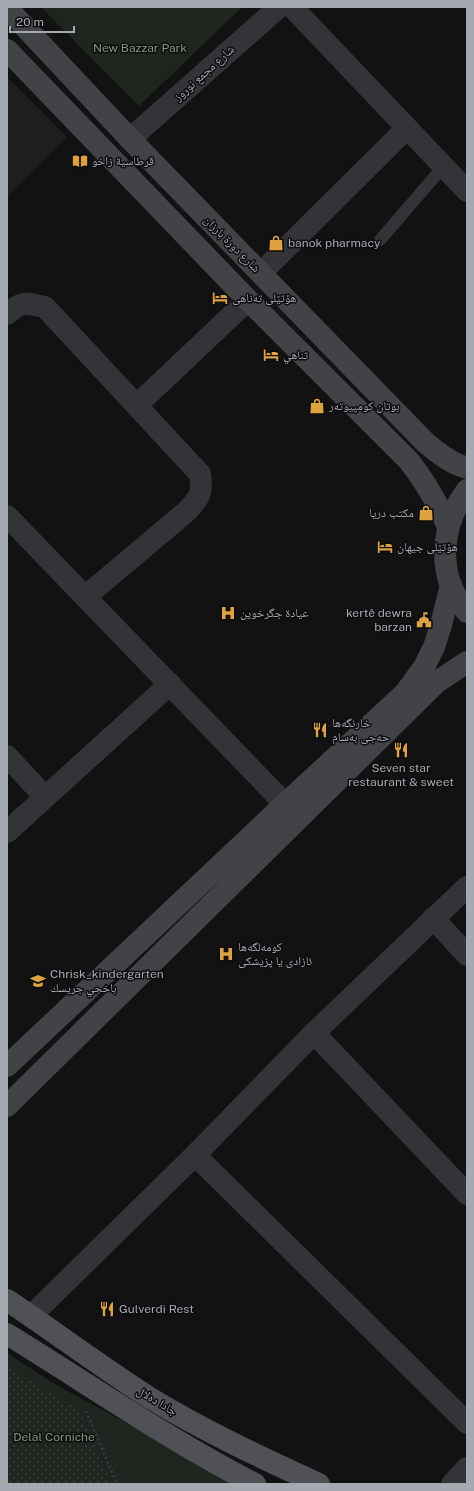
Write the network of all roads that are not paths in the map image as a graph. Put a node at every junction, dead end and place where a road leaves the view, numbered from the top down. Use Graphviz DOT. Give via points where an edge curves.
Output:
graph roads {
  1 [pos="279,7"];
  2 [pos="292,7"];
  3 [pos="7,8"];
  4 [pos="7,50"];
  5 [pos="407,128"];
  6 [pos="130,139"];
  7 [pos="444,166"];
  8 [pos="467,191"];
  9 [pos="380,240"];
  10 [pos="261,273"];
  11 [pos="248,300"];
  12 [pos="7,314"];
  13 [pos="137,406"];
  14 [pos="467,468"];
  15 [pos="467,490"];
  16 [pos="7,516"];
  17 [pos="448,527"];
  18 [pos="451,585"];
  19 [pos="84,597"];
  20 [pos="467,612"];
  21 [pos="467,662"];
  22 [pos="170,684"];
  23 [pos="7,756"];
  24 [pos="45,797"];
  25 [pos="285,804"];
  26 [pos="7,832"];
  27 [pos="467,887"];
  28 [pos="433,918"];
  29 [pos="467,955"];
  30 [pos="314,1034"];
  31 [pos="7,1066"];
  32 [pos="7,1106"];
  33 [pos="195,1155"];
  34 [pos="467,1194"];
  35 [pos="7,1300"];
  36 [pos="31,1316"];
  37 [pos="7,1334"];
  38 [pos="467,1423"];
  39 [pos="467,1468"];
  40 [pos="256,1484"];
  41 [pos="319,1484"];
  42 [pos="452,1484"];
  1 -- 6 [label="street, شارع مجمع نوروز"];
  2 -- 5 [label="street"];
  3 -- 6 [label="main road, شارع دورة بارزان"];
  4 -- 11 [label="main road"];
  5 -- 7 [label="street"];
  5 -- 10 [label="street"];
  6 -- 10 [label="main road, شارع دورة بارزان"];
  7 -- 8 [label="street"];
  7 -- 9 [label="lane"];
  10 -- 14 [label="main road, شارع دورة بارزان" via="431,447 448,460"];
  11 -- 13 [label="street"];
  11 -- 17 [label="main road" via="409,461 425,481"];
  12 -- 13 [label="street" via="25,302 45,307"];
  13 -- 19 [label="street" via="200,474 202,486 198,499 187,510"];
  15 -- 17 [label="main road" via="459,500"];
  16 -- 19 [label="street"];
  17 -- 18 [label="main road" via="445,562"];
  18 -- 20 [label="main road"];
  18 -- 25 [label="main road" via="434,647 424,667 405,693"];
  19 -- 22 [label="street"];
  21 -- 32 [label="main road" via="437,682"];
  22 -- 24 [label="street"];
  22 -- 25 [label="street"];
  23 -- 24 [label="street"];
  24 -- 26 [label="street"];
  25 -- 31 [label="main road"];
  27 -- 28 [label="street"];
  28 -- 29 [label="street"];
  28 -- 30 [label="street"];
  30 -- 33 [label="street"];
  30 -- 34 [label="street"];
  33 -- 36 [label="street"];
  33 -- 38 [label="street"];
  35 -- 36 [label="main road, جادا دەلال"];
  36 -- 41 [label="main road, جادا دەلال" via="90,1359 152,1399 216,1435"];
  37 -- 40 [label="main road, جادا دەلال" via="156,1428 216,1464"];
  39 -- 42 [label="street"];
}
